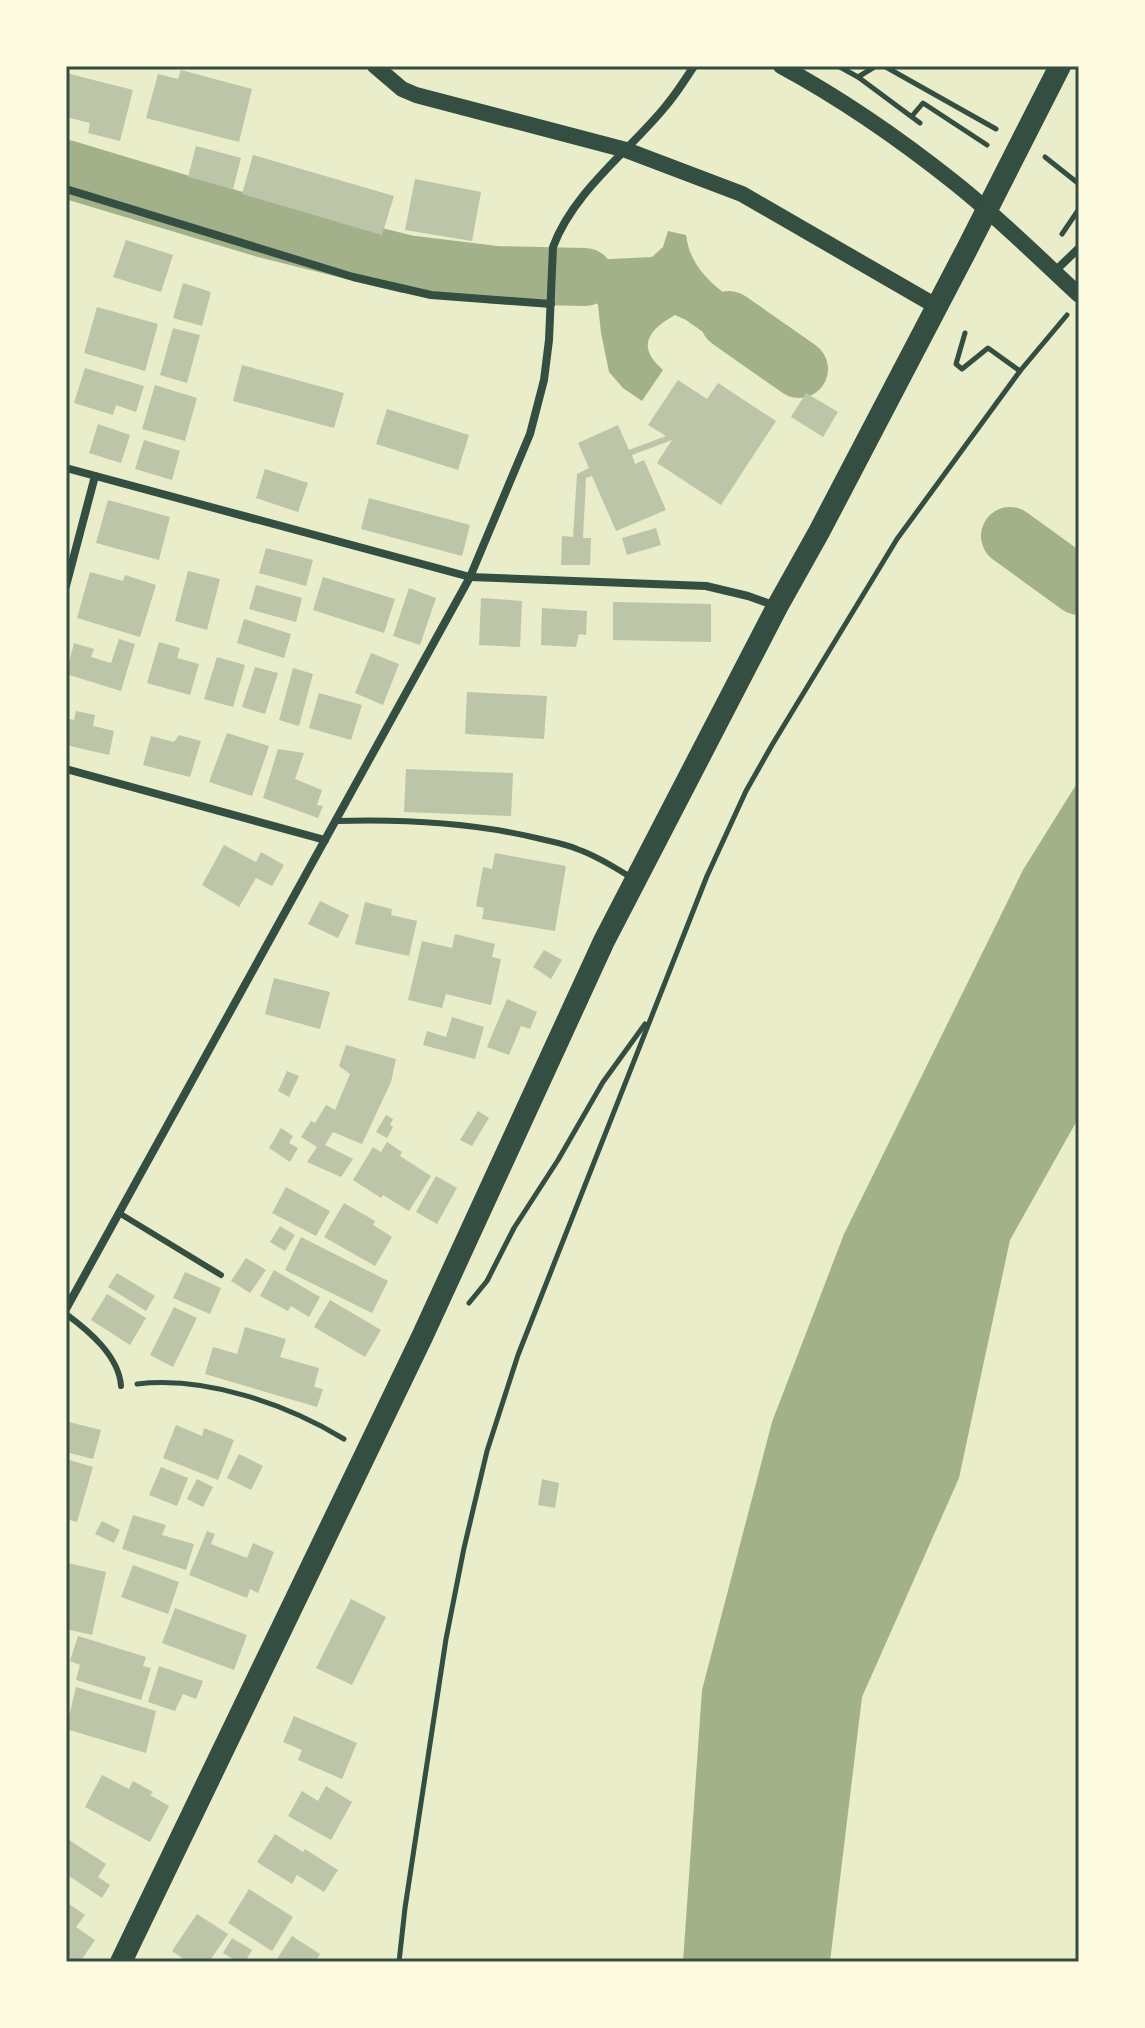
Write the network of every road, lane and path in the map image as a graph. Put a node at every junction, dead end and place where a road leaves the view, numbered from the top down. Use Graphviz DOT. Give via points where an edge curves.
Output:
graph roads {
  1 [pos="375,66"];
  2 [pos="694,66"];
  3 [pos="781,66"];
  4 [pos="838,66"];
  5 [pos="876,66"];
  6 [pos="884,66"];
  7 [pos="1060,66"];
  8 [pos="912,116"];
  9 [pos="996,129"];
  10 [pos="987,145"];
  11 [pos="626,150"];
  12 [pos="1045,157"];
  13 [pos="1079,184"];
  14 [pos="66,189"];
  15 [pos="1079,209"];
  16 [pos="1062,234"];
  17 [pos="1079,248"];
  18 [pos="1054,272"];
  19 [pos="1079,295"];
  20 [pos="551,300"];
  21 [pos="936,306"];
  22 [pos="1069,313"];
  23 [pos="965,333"];
  24 [pos="1020,371"];
  25 [pos="66,468"];
  26 [pos="95,476"];
  27 [pos="470,577"];
  28 [pos="66,586"];
  29 [pos="777,607"];
  30 [pos="66,769"];
  31 [pos="337,821"];
  32 [pos="325,840"];
  33 [pos="636,879"];
  34 [pos="650,1017"];
  35 [pos="119,1213"];
  36 [pos="221,1275"];
  37 [pos="466,1307"];
  38 [pos="66,1312"];
  39 [pos="121,1386"];
  40 [pos="349,1441"];
  41 [pos="121,1962"];
  42 [pos="399,1962"];
  1 -- 11 [label="main road" via="416,95"];
  2 -- 11 [label="street"];
  3 -- 18 [label="main road" via="880,127 957,184"];
  4 -- 5 [label="path" via="858,77"];
  6 -- 9 [label="path"];
  7 -- 21 [label="highway"];
  8 -- 10 [label="path" via="923,103"];
  11 -- 20 [label="street" via="558,232"];
  11 -- 21 [label="main road" via="742,194"];
  12 -- 13 [label="path"];
  14 -- 20 [label="street" via="353,277 431,295"];
  15 -- 16 [label="path"];
  17 -- 18 [label="street"];
  18 -- 19 [label="main road"];
  20 -- 27 [label="street" via="544,380 530,434"];
  21 -- 29 [label="highway"];
  22 -- 24 [label="path"];
  23 -- 24 [label="path" via="956,364 962,369 988,348"];
  24 -- 34 [label="path" via="897,539 772,745 707,876"];
  25 -- 26 [label="street"];
  26 -- 27 [label="street"];
  26 -- 28 [label="street"];
  27 -- 29 [label="street" via="706,586"];
  27 -- 31 [label="street"];
  29 -- 33 [label="highway"];
  30 -- 32 [label="street"];
  31 -- 32 [label="street"];
  31 -- 33 [label="lane" via="481,827 526,835 575,848"];
  32 -- 35 [label="street"];
  33 -- 41 [label="highway"];
  34 -- 37 [label="path" via="603,1082 487,1281"];
  34 -- 42 [label="path" via="518,1355 487,1451 446,1639"];
  35 -- 36 [label="lane"];
  35 -- 38 [label="street"];
  38 -- 39 [label="lane" via="111,1358"];
  39 -- 40 [label="path" via="156,1382 229,1392 309,1418"];
}
